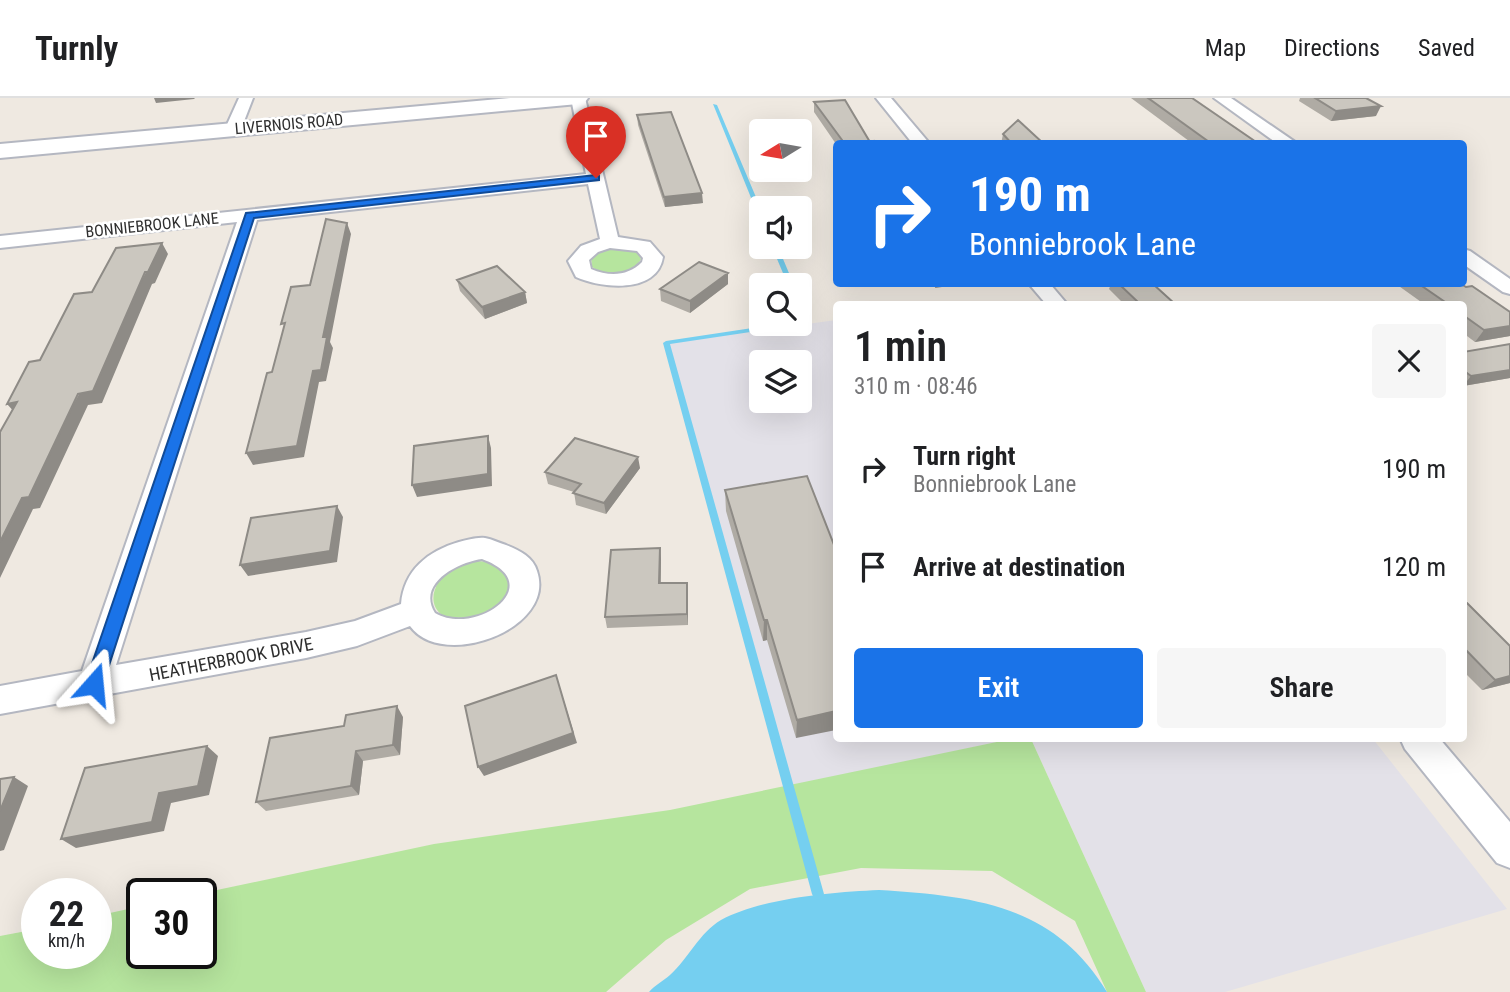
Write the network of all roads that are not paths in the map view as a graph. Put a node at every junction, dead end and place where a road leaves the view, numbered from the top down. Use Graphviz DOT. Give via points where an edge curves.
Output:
graph roads {
  1 [pos="246,98"];
  2 [pos="578,98"];
  3 [pos="883,98"];
  4 [pos="1221,98"];
  5 [pos="233,129"];
  6 [pos="919,140"];
  7 [pos="1284,140"];
  8 [pos="0,151"];
  9 [pos="596,178"];
  10 [pos="250,215"];
  11 [pos="0,242"];
  12 [pos="610,242"];
  13 [pos="1467,258"];
  14 [pos="1042,287"];
  15 [pos="1510,288"];
  16 [pos="1053,301"];
  17 [pos="416,611"];
  18 [pos="94,684"];
  19 [pos="0,700"];
  20 [pos="1421,742"];
  21 [pos="1510,850"];
  1 -- 5 [label="street"];
  2 -- 5 [label="main road, LIVERNOIS ROAD"];
  2 -- 9 [label="street"];
  3 -- 6 [label="street"];
  4 -- 7 [label="street"];
  5 -- 8 [label="main road, LIVERNOIS ROAD"];
  9 -- 10 [label="street, BONNIEBROOK LANE"];
  9 -- 12 [label="street"];
  10 -- 11 [label="street, BONNIEBROOK LANE"];
  10 -- 18 [label="street"];
  13 -- 15 [label="street"];
  14 -- 16 [label="street"];
  17 -- 18 [label="street, HEATHERBROOK DRIVE" via="357,633 306,645"];
  18 -- 19 [label="street, HEATHERBROOK DRIVE"];
  20 -- 21 [label="street"];
}
